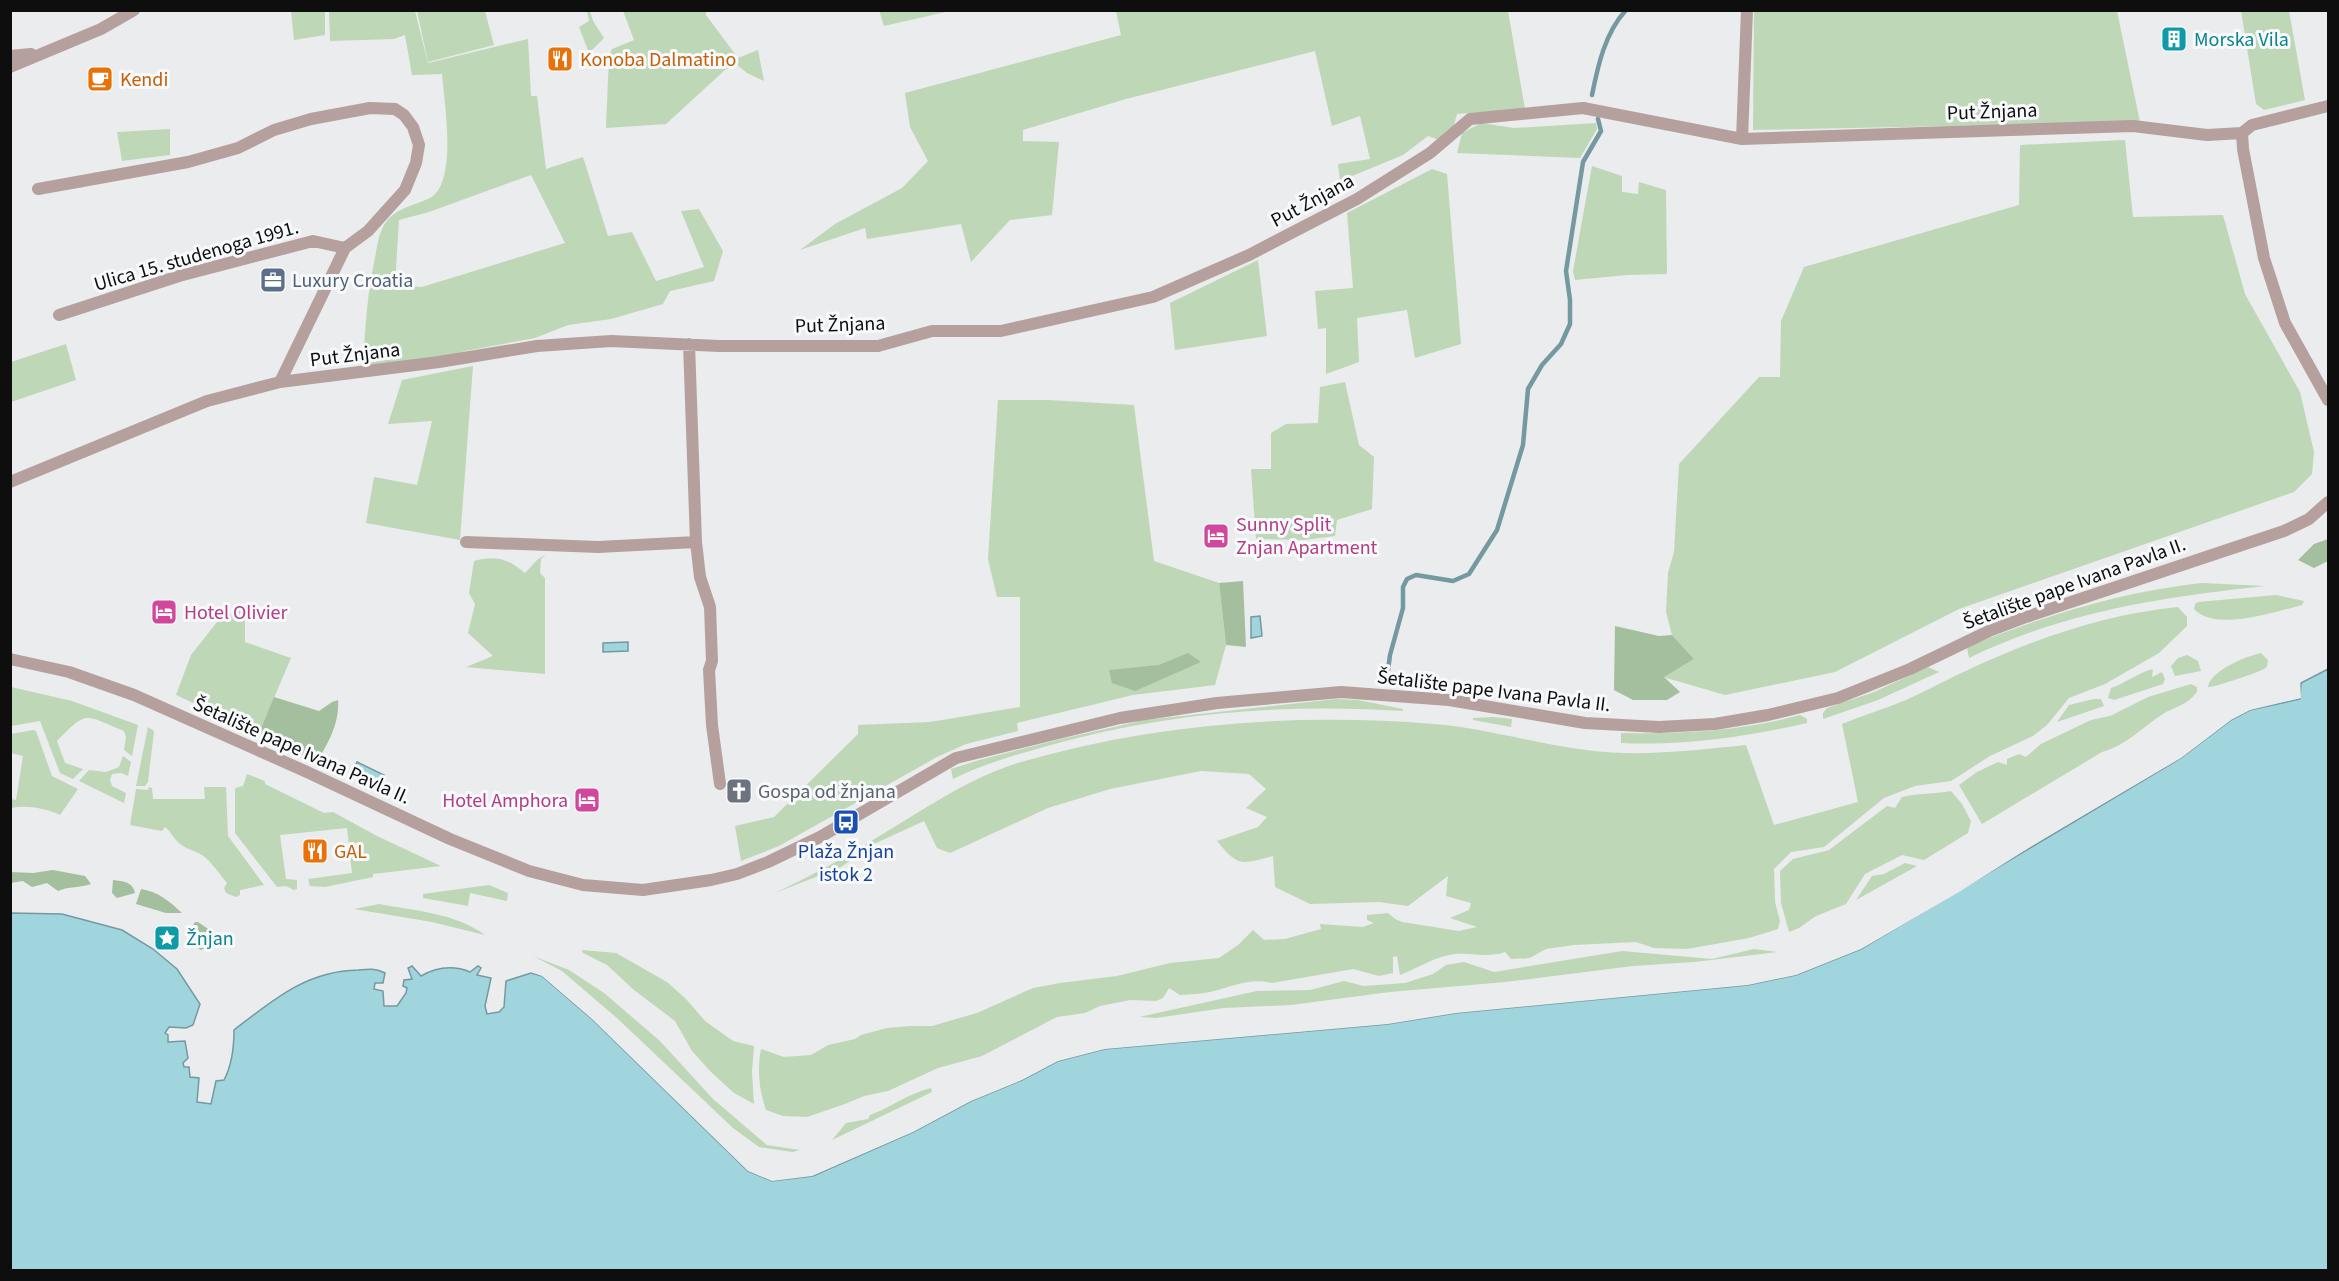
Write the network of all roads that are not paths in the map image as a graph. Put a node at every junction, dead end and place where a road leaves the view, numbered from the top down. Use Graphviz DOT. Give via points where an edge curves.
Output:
graph roads {
  1 [pos="134,10"];
  2 [pos="1747,10"];
  3 [pos="41,54"];
  4 [pos="10,56"];
  5 [pos="10,67"];
  6 [pos="2328,106"];
  7 [pos="2242,133"];
  8 [pos="1742,139"];
  9 [pos="38,189"];
  10 [pos="345,248"];
  11 [pos="59,315"];
  12 [pos="688,344"];
  13 [pos="280,382"];
  14 [pos="2328,400"];
  15 [pos="10,482"];
  16 [pos="2328,502"];
  17 [pos="466,542"];
  18 [pos="696,542"];
  19 [pos="10,658"];
  20 [pos="720,784"];
  1 -- 3 [label="street" via="101,29"];
  2 -- 8 [label="street"];
  3 -- 4 [label="street"];
  3 -- 5 [label="street"];
  6 -- 7 [label="street" via="2252,125"];
  7 -- 8 [label="street, Put Žnjana" via="2207,135 2133,126"];
  7 -- 14 [label="street" via="2264,258 2278,302 2285,323"];
  8 -- 12 [label="street, Put Žnjana" via="1583,108 1470,119 1430,153 1357,199 1249,255 1153,297 1001,331 932,331 878,346"];
  9 -- 10 [label="street" via="188,162 238,148 274,130 310,119 370,108 395,109 413,127 419,145 417,163 405,190 368,231"];
  10 -- 11 [label="street, Ulica 15. studenoga 1991." via="313,241 179,276"];
  10 -- 13 [label="street"];
  12 -- 13 [label="street, Put Žnjana" via="611,341 537,346"];
  12 -- 18 [label="street"];
  13 -- 15 [label="street, Put Žnjana" via="207,401"];
  16 -- 19 [label="street, Šetalište pape Ivana Pavla II." via="2309,519 2284,531 2026,617 1871,686 1768,715 1715,724 1622,726 1449,700 1341,692 1155,711 956,759 776,859 737,874 644,890 583,885 529,871 134,695 69,672"];
  17 -- 18 [label="street" via="598,547"];
  18 -- 20 [label="street" via="700,577 710,607 712,725"];
}
